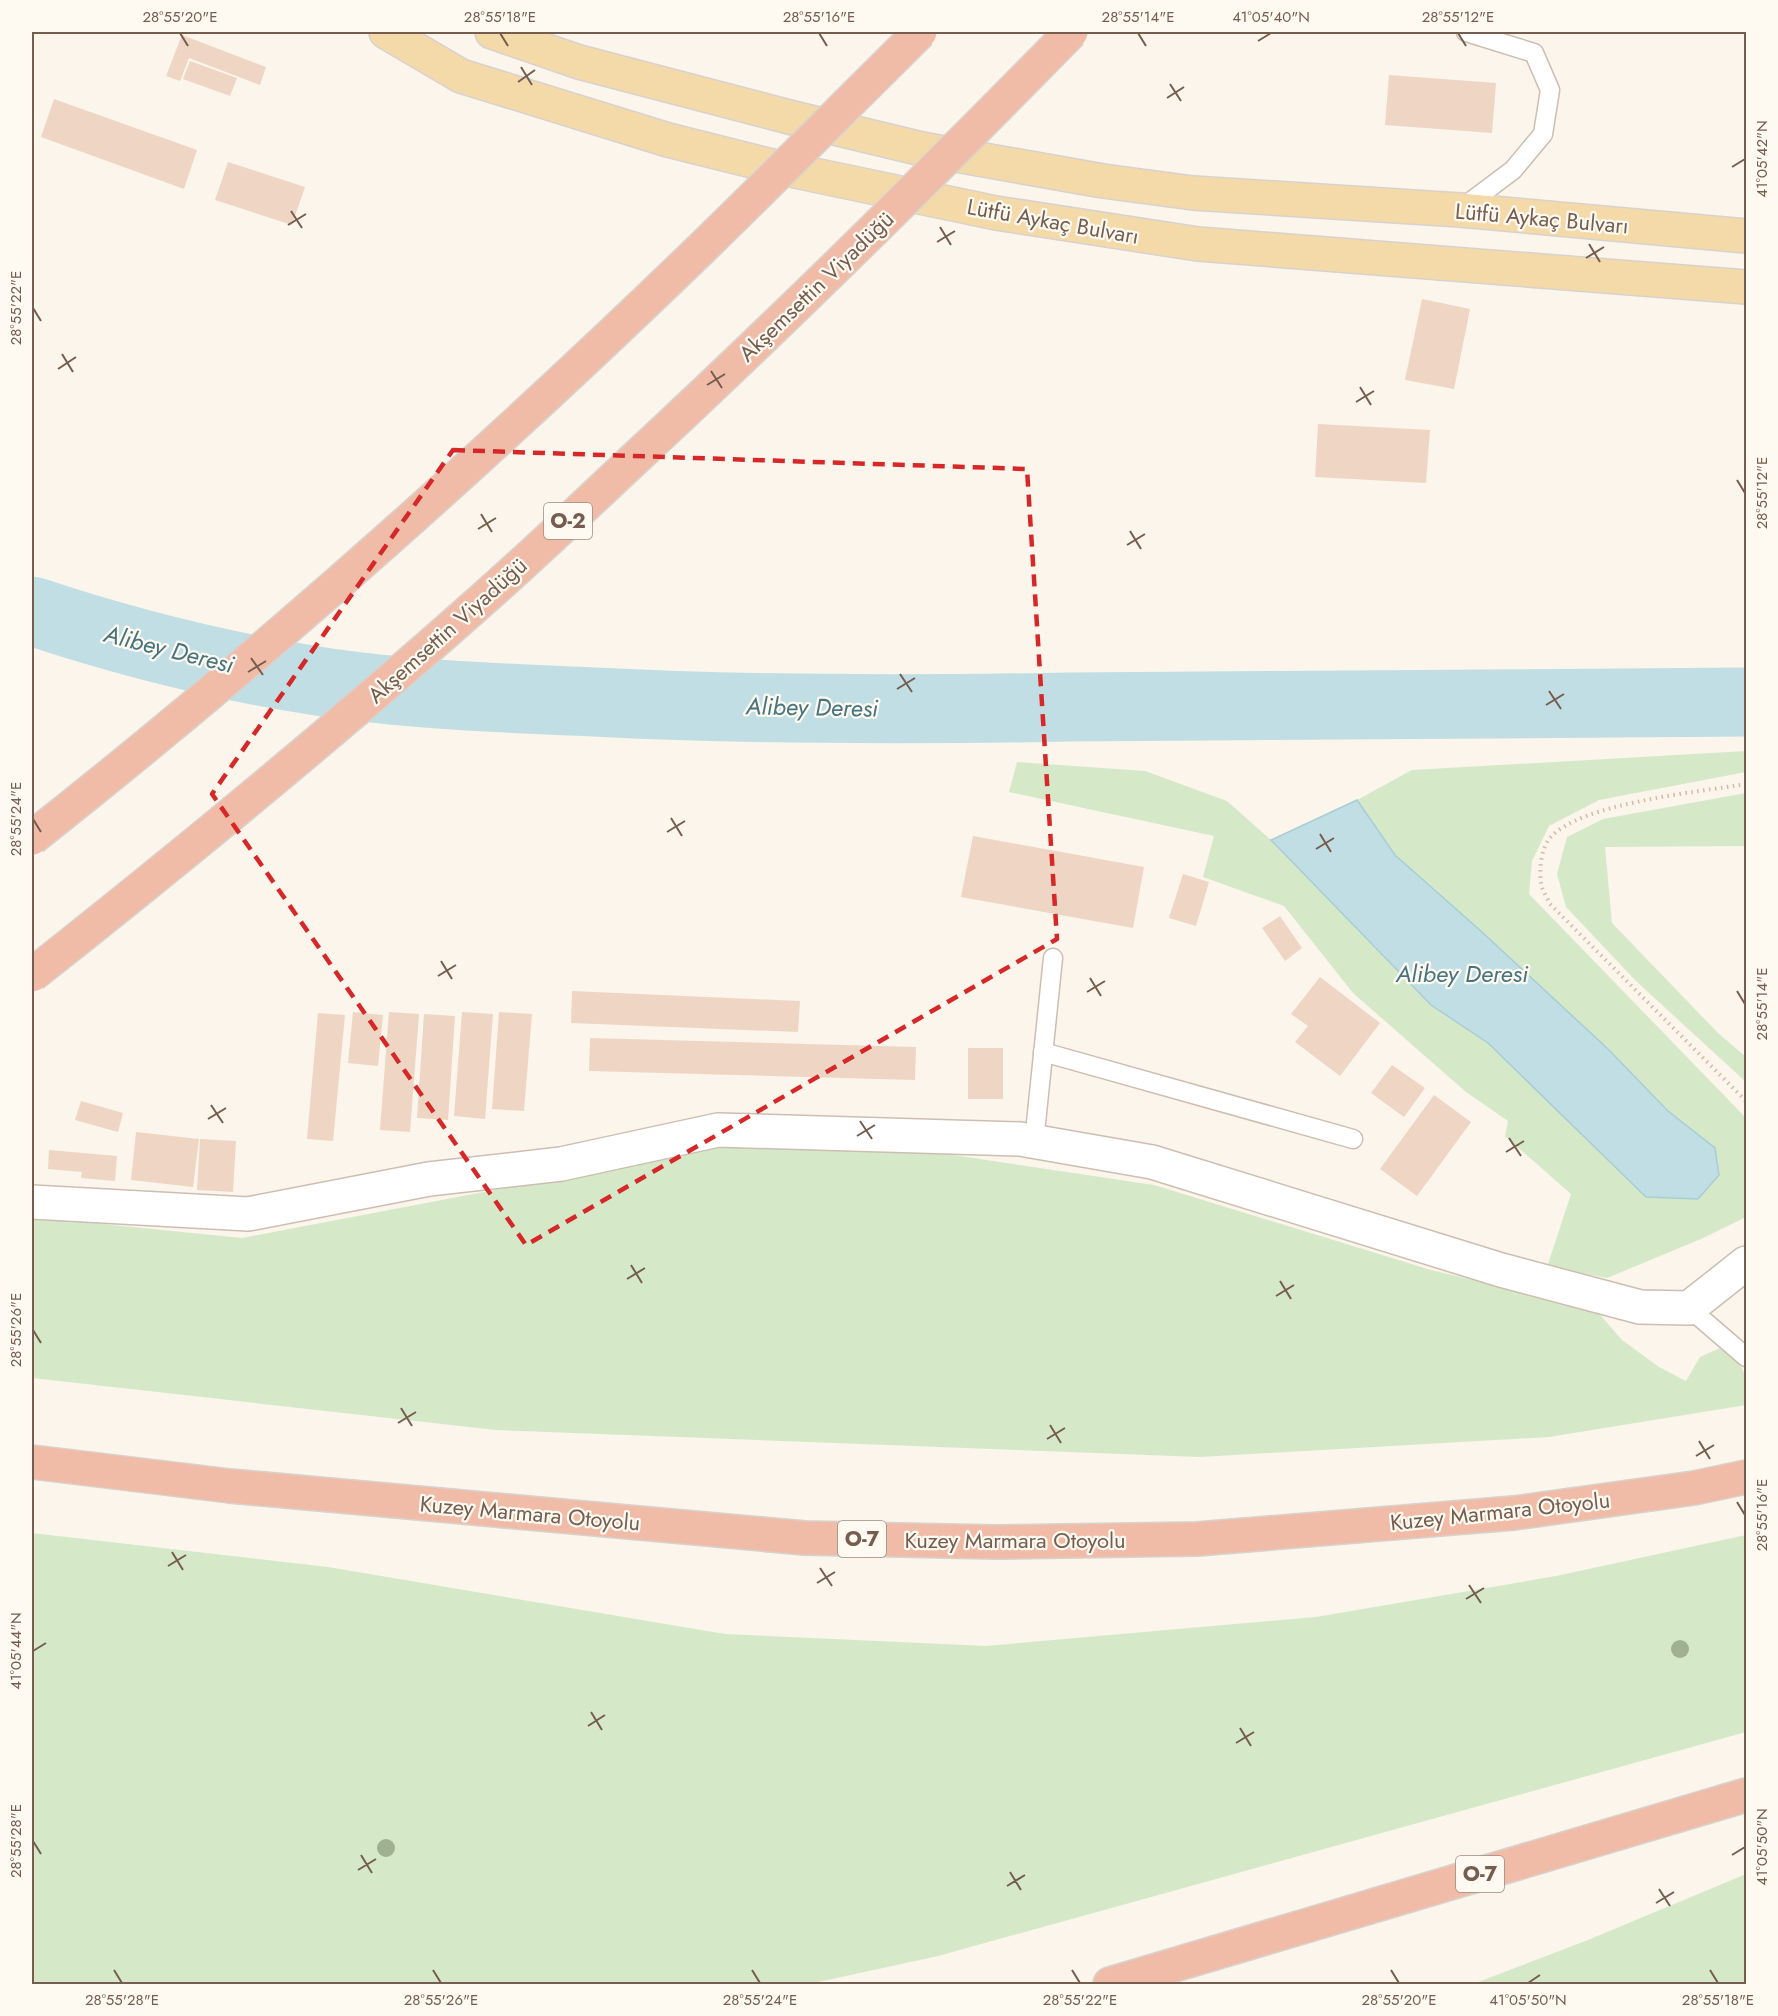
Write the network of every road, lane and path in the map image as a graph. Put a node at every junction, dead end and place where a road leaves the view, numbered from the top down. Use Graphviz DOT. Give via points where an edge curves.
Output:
graph roads {
  1 [pos="386,32"];
  2 [pos="492,32"];
  3 [pos="920,32"];
  4 [pos="1071,32"];
  5 [pos="1466,32"];
  6 [pos="1460,210"];
  7 [pos="1746,236"];
  8 [pos="1746,287"];
  9 [pos="1746,784"];
  10 [pos="32,838"];
  11 [pos="1053,958"];
  12 [pos="32,975"];
  13 [pos="1043,1052"];
  14 [pos="1746,1101"];
  15 [pos="1353,1139"];
  16 [pos="1034,1142"];
  17 [pos="32,1202"];
  18 [pos="1746,1263"];
  19 [pos="1689,1308"];
  20 [pos="1746,1357"];
  21 [pos="32,1462"];
  22 [pos="1746,1477"];
  23 [pos="1746,1795"];
  24 [pos="1110,1984"];
  1 -- 8 [label="main road, Lütfü Aykaç Bulvarı" via="460,76 668,140 996,213 1198,244"];
  2 -- 6 [label="main road, Lütfü Aykaç Bulvarı" via="579,62 922,149 1193,193"];
  3 -- 10 [label="highway, bridge" via="701,249 459,476 304,612"];
  4 -- 12 [label="highway, Akşemsettin Viyadüğü / O-2, bridge" via="765,336 484,599 179,859"];
  5 -- 6 [label="lane" via="1534,53 1550,90 1544,134 1513,170"];
  6 -- 7 [label="main road, Lütfü Aykaç Bulvarı"];
  9 -- 14 [label="path" via="1622,804 1566,826 1549,839 1542,859 1541,884 1550,904"];
  11 -- 13 [label="lane"];
  13 -- 15 [label="lane"];
  13 -- 16 [label="lane"];
  16 -- 17 [label="street" via="718,1130 561,1164 429,1179 248,1214"];
  16 -- 19 [label="street" via="1152,1162 1501,1270 1640,1307"];
  18 -- 19 [label="street"];
  19 -- 20 [label="lane"];
  21 -- 22 [label="highway, Kuzey Marmara Otoyolu / O-7" via="230,1486 805,1538 983,1542 1197,1539 1514,1513"];
  23 -- 24 [label="highway, O-7"];
}
